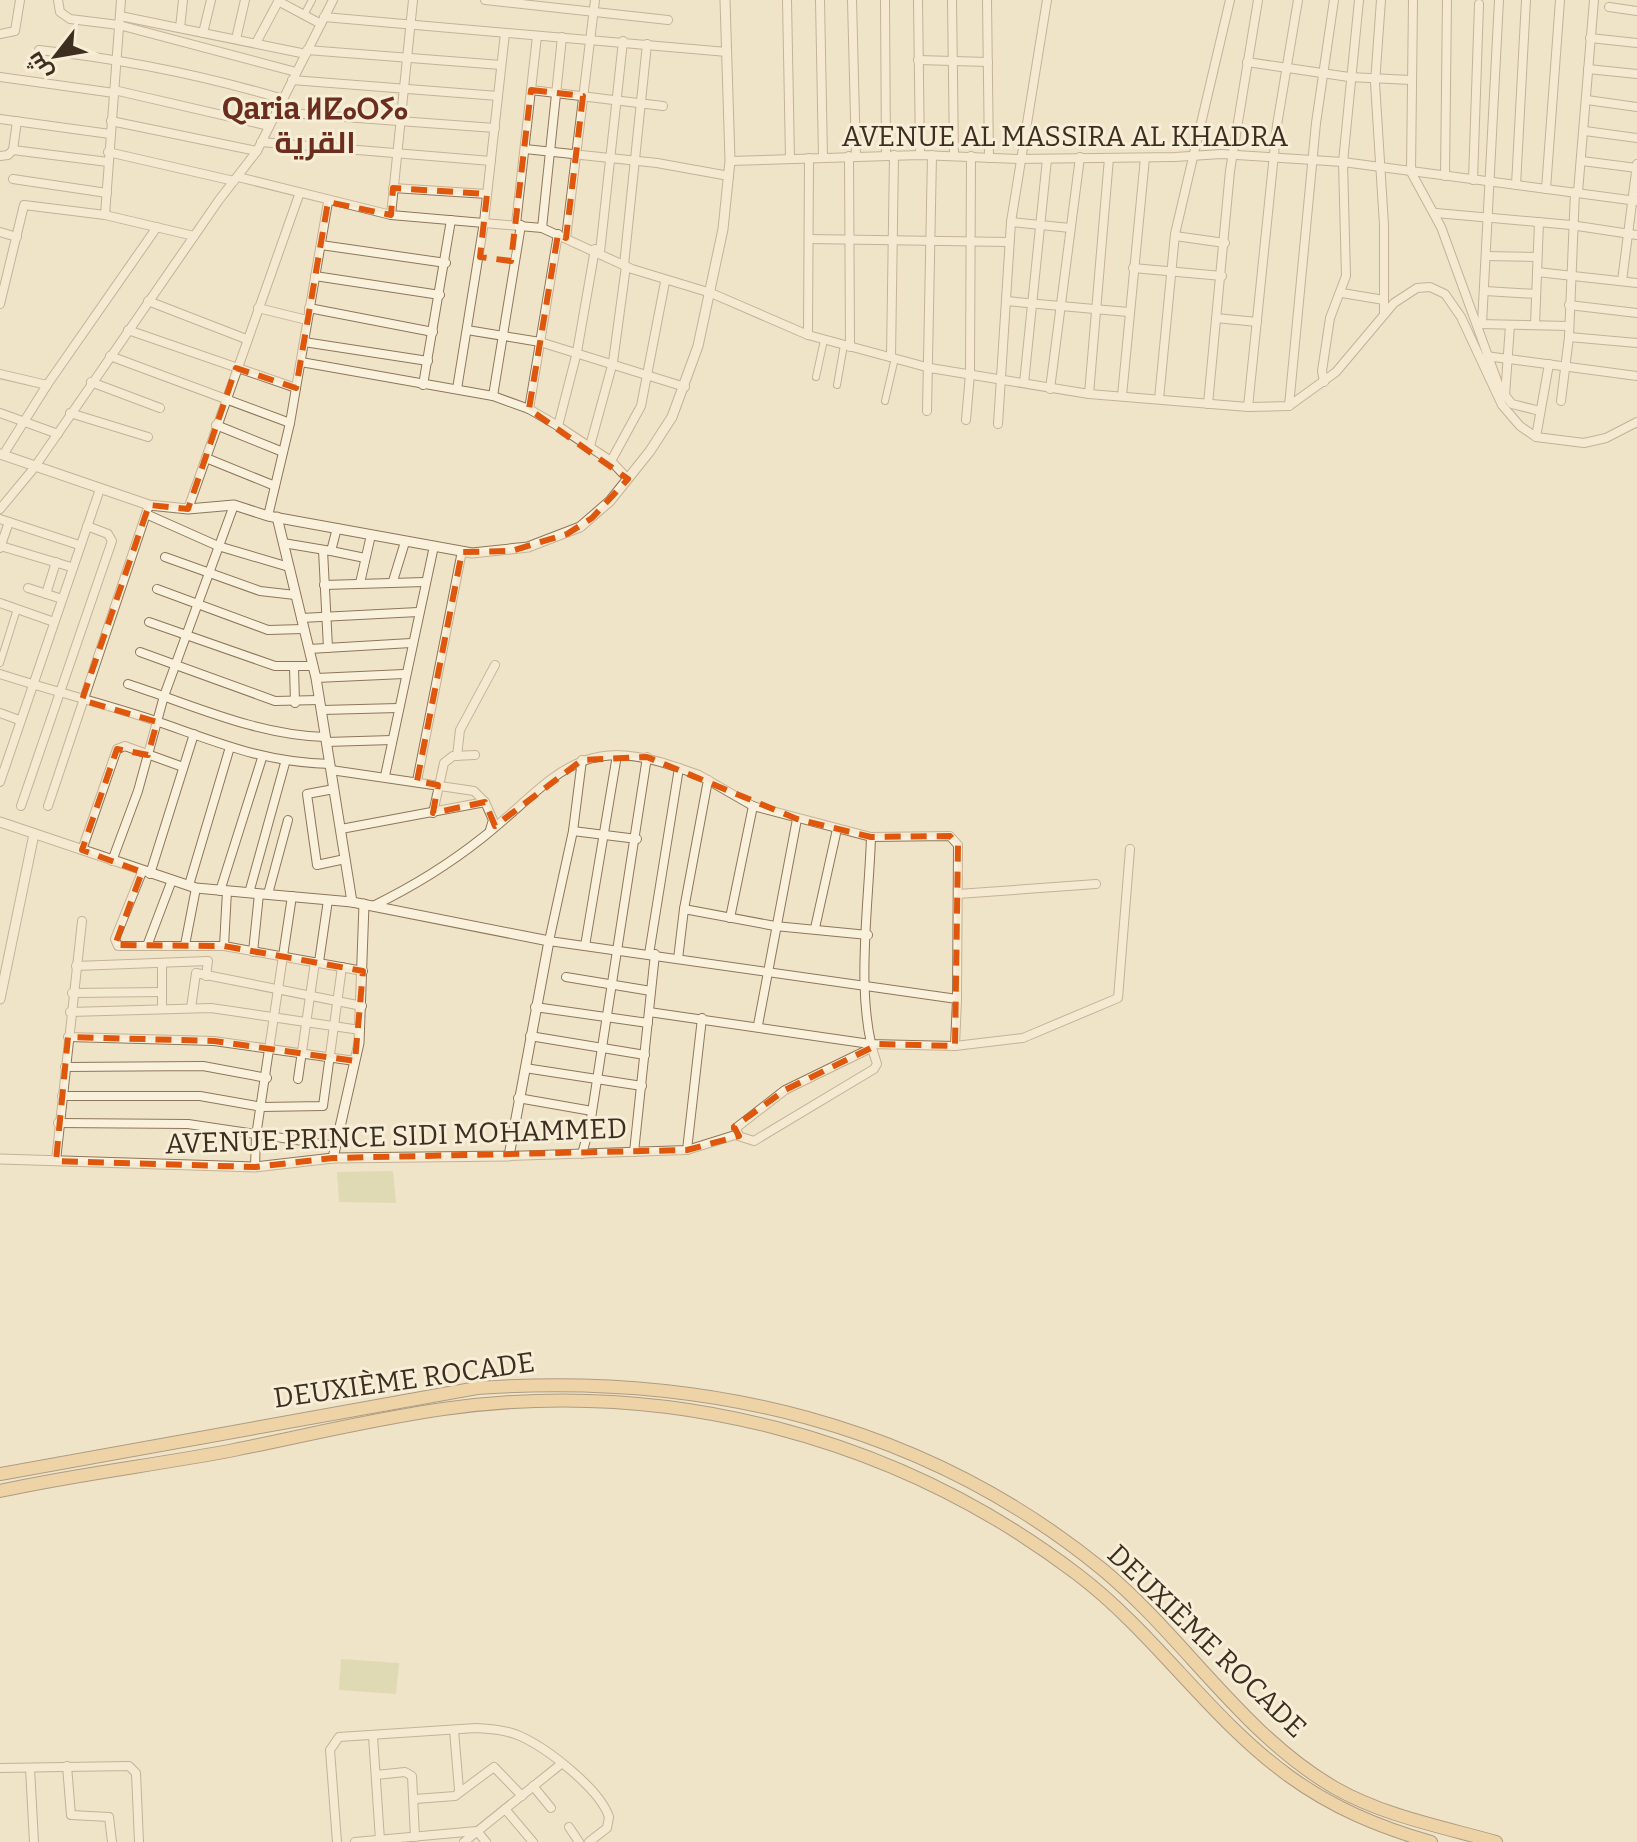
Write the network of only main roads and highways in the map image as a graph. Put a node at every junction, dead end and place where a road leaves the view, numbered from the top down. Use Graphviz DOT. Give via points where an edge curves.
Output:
graph roads {
  1 [pos="0,1474"];
  2 [pos="0,1491"];
  3 [pos="1431,1842"];
  4 [pos="1496,1842"];
  1 -- 4 [label="highway, DEUXIÈME ROCADE" via="477,1388 555,1383 649,1387 782,1409 914,1456 1053,1534 1148,1611 1286,1753 1334,1787 1381,1809"];
  2 -- 3 [label="highway, DEUXIÈME ROCADE" via="443,1409 519,1402 594,1400 668,1406 779,1427 896,1467 1026,1539 1117,1608 1286,1774 1352,1815"];
}
